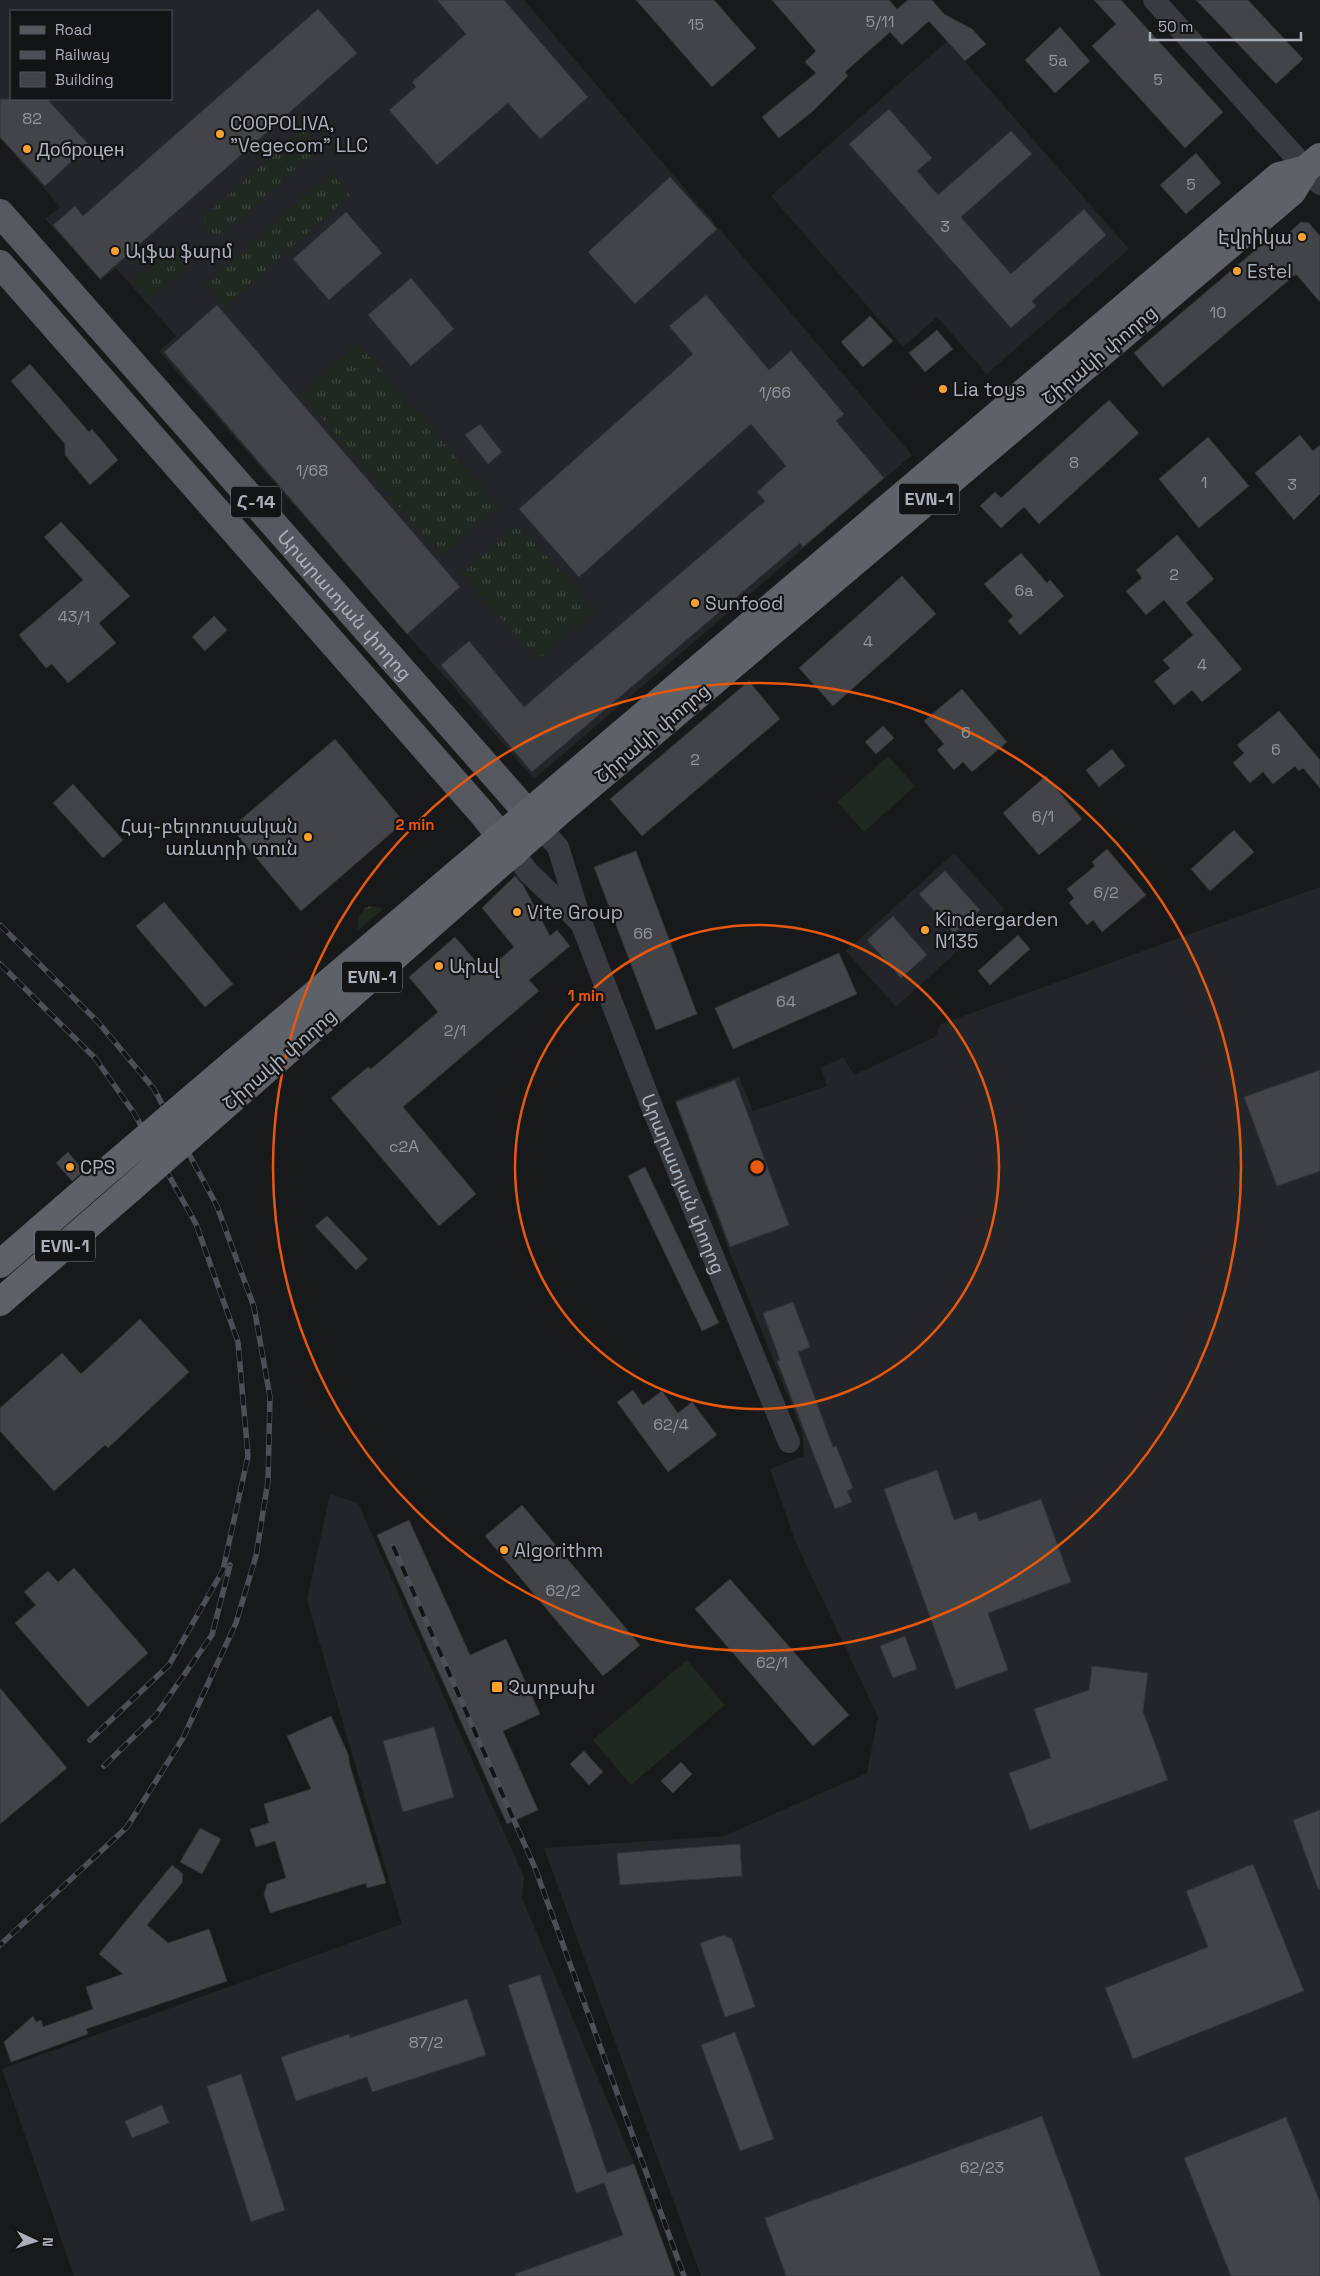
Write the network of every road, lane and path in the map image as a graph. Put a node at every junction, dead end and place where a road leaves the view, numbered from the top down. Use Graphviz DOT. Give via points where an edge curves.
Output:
graph roads {
  1 [pos="1154,0"];
  2 [pos="1315,170"];
  3 [pos="0,213"];
  4 [pos="0,264"];
  5 [pos="535,820"];
  6 [pos="507,844"];
  7 [pos="582,925"];
  8 [pos="0,1264"];
  9 [pos="0,1302"];
  10 [pos="789,1442"];
  1 -- 2 [label="street"];
  2 -- 5 [label="highway, Շիրակի փողոց / EVN-1" via="1279,176"];
  3 -- 5 [label="main road, Արարատյան փողոց / Հ-14"];
  4 -- 6 [label="main road, Արարատյան փողոց / Հ-14"];
  5 -- 6 [label="highway, Շիրակի փողոց / EVN-1"];
  5 -- 7 [label="street, Արարատյան փողոց" via="558,847"];
  6 -- 7 [label="street, Արարատյան փողոց" via="528,872"];
  6 -- 8 [label="highway, Շիրակի փողոց / EVN-1, bridge" via="236,1061"];
  6 -- 9 [label="highway, Շիրակի փողոց / EVN-1, bridge" via="252,1082"];
  7 -- 10 [label="street, Արարատյան փողոց" via="654,1112"];
}
